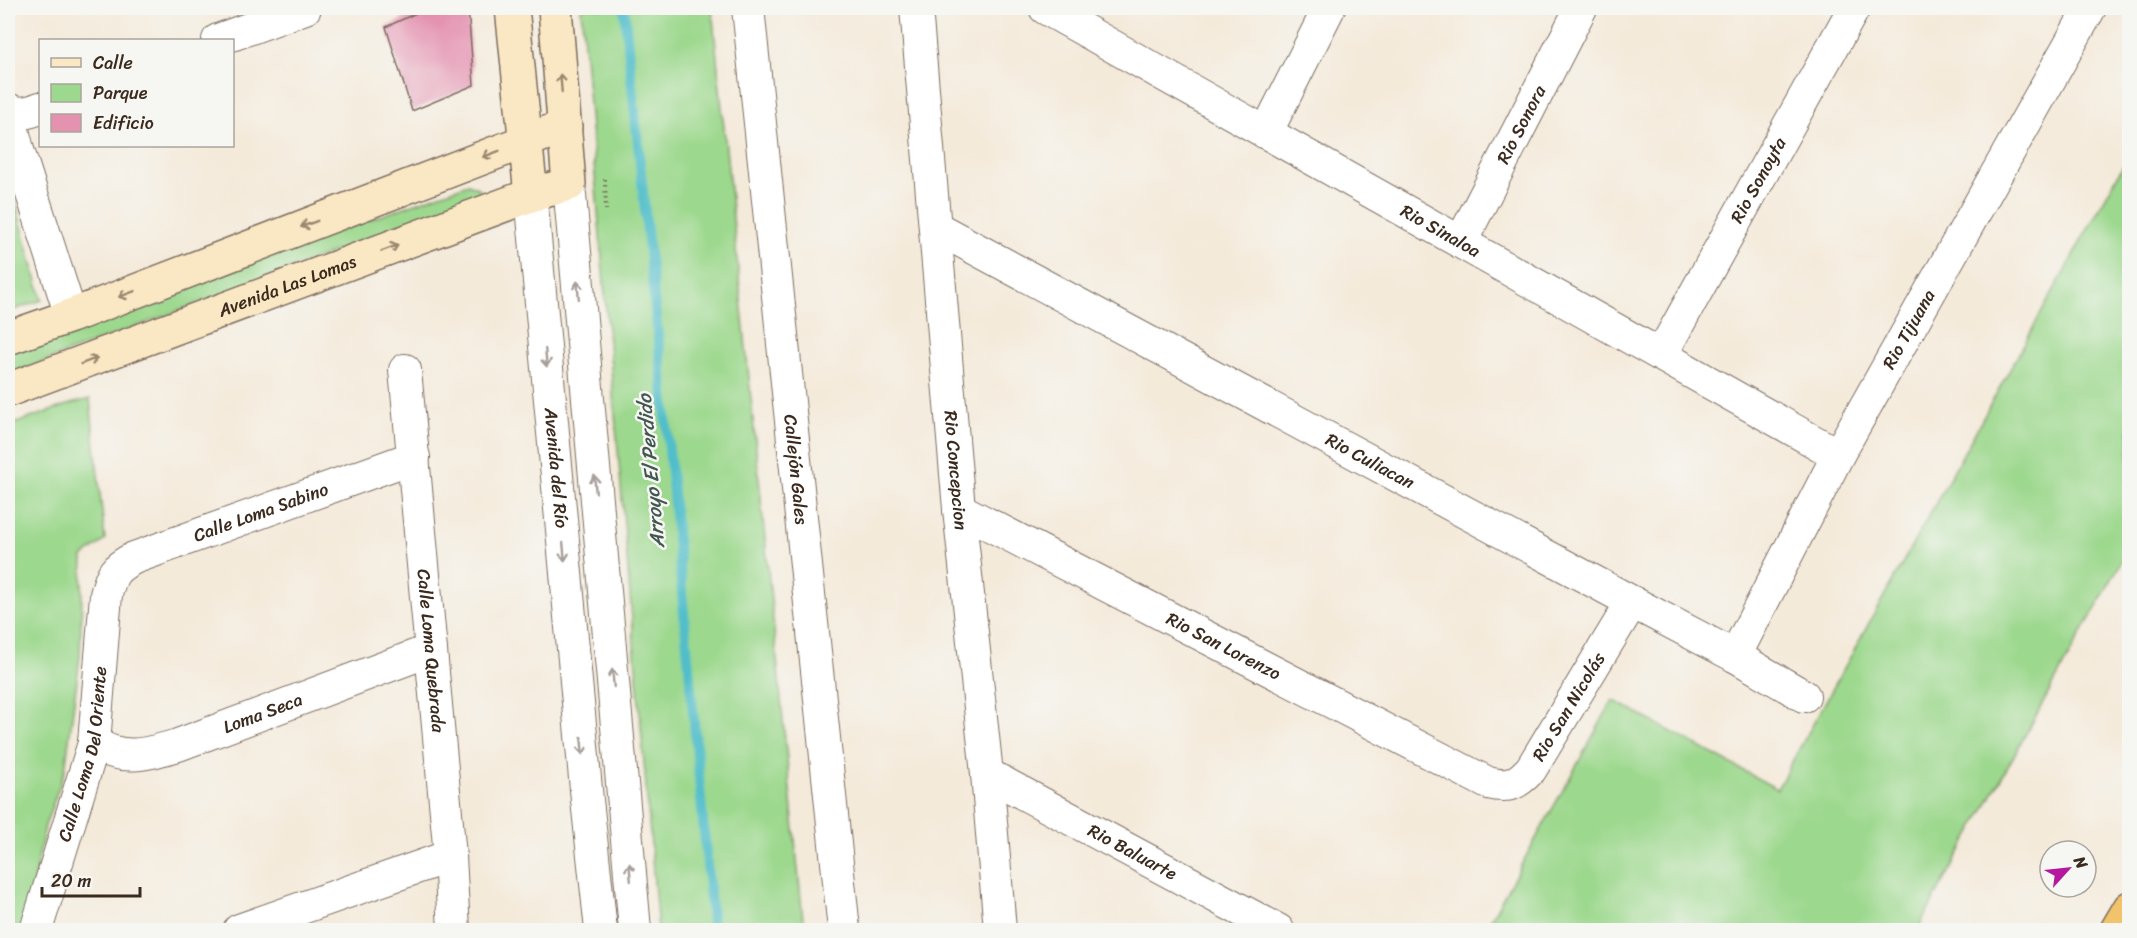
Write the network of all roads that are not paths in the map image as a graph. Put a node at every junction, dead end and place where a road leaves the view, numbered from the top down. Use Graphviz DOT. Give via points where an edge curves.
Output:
graph roads {
  1 [pos="305,8"];
  2 [pos="512,8"];
  3 [pos="555,8"];
  4 [pos="748,8"];
  5 [pos="916,8"];
  6 [pos="1045,8"];
  7 [pos="1329,8"];
  8 [pos="1581,8"];
  9 [pos="1854,8"];
  10 [pos="2090,8"];
  11 [pos="1084,17"];
  12 [pos="221,39"];
  13 [pos="39,108"];
  14 [pos="8,110"];
  15 [pos="565,126"];
  16 [pos="1266,133"];
  17 [pos="525,140"];
  18 [pos="569,184"];
  19 [pos="531,195"];
  20 [pos="935,227"];
  21 [pos="1461,243"];
  22 [pos="71,316"];
  23 [pos="8,338"];
  24 [pos="1661,355"];
  25 [pos="405,370"];
  26 [pos="8,390"];
  27 [pos="1838,455"];
  28 [pos="414,457"];
  29 [pos="959,508"];
  30 [pos="112,573"];
  31 [pos="1632,602"];
  32 [pos="431,650"];
  33 [pos="1736,656"];
  34 [pos="1804,696"];
  35 [pos="94,743"];
  36 [pos="987,774"];
  37 [pos="1488,783"];
  38 [pos="450,856"];
  39 [pos="2130,908"];
  40 [pos="36,930"];
  41 [pos="238,930"];
  42 [pos="454,930"];
  43 [pos="601,930"];
  44 [pos="635,930"];
  45 [pos="844,930"];
  46 [pos="1000,930"];
  47 [pos="1278,930"];
  48 [pos="2117,930"];
  1 -- 12 [label="street"];
  2 -- 17 [label="street, Avenida del Río"];
  15 -- 3 [label="street, one-way"];
  4 -- 45 [label="street, Callejón Gales"];
  5 -- 20 [label="street, Rio Concepcion"];
  6 -- 11 [label="street, Rio Sinaloa"];
  7 -- 16 [label="street"];
  8 -- 21 [label="street, Rio Sonora"];
  9 -- 24 [label="street, Rio Sonoyta"];
  10 -- 27 [label="street, Rio Tijuana"];
  11 -- 16 [label="street, Rio Sinaloa"];
  13 -- 14 [label="street" via="25,113"];
  14 -- 22 [label="street"];
  15 -- 17 [label="street"];
  15 -- 18 [label="street"];
  16 -- 21 [label="street, Rio Sinaloa"];
  17 -- 19 [label="street, Avenida del Río"];
  17 -- 22 [label="street, one-way"];
  18 -- 19 [label="street, Avenida Las Lomas"];
  44 -- 18 [label="street, one-way"];
  26 -- 19 [label="street, Avenida Las Lomas, one-way"];
  19 -- 43 [label="street, Avenida del Río, one-way"];
  20 -- 29 [label="street, Rio Concepcion"];
  20 -- 31 [label="street, Rio Culiacan"];
  21 -- 24 [label="street, Rio Sinaloa"];
  22 -- 23 [label="street"];
  24 -- 27 [label="street, Rio Sinaloa"];
  25 -- 28 [label="street, Calle Loma Quebrada"];
  27 -- 33 [label="street, Rio Tijuana"];
  28 -- 30 [label="street, Calle Loma Sabino" via="134,558"];
  28 -- 32 [label="street, Calle Loma Quebrada"];
  29 -- 36 [label="street, Rio Concepcion"];
  29 -- 37 [label="street, Rio San Lorenzo"];
  30 -- 35 [label="street, Calle Loma Del Oriente" via="106,595"];
  31 -- 33 [label="street, Rio Culiacan"];
  31 -- 37 [label="street, Rio San Nicolás" via="1530,769 1513,784"];
  32 -- 35 [label="street, Loma Seca" via="147,754 118,754"];
  32 -- 38 [label="street, Calle Loma Quebrada"];
  33 -- 34 [label="street, Rio Culiacan"];
  35 -- 40 [label="street, Calle Loma Del Oriente"];
  36 -- 46 [label="street, Rio Concepcion"];
  36 -- 47 [label="street, Rio Baluarte"];
  38 -- 41 [label="street"];
  38 -- 42 [label="street, Calle Loma Quebrada"];
  39 -- 48 [label="highway"];
}
